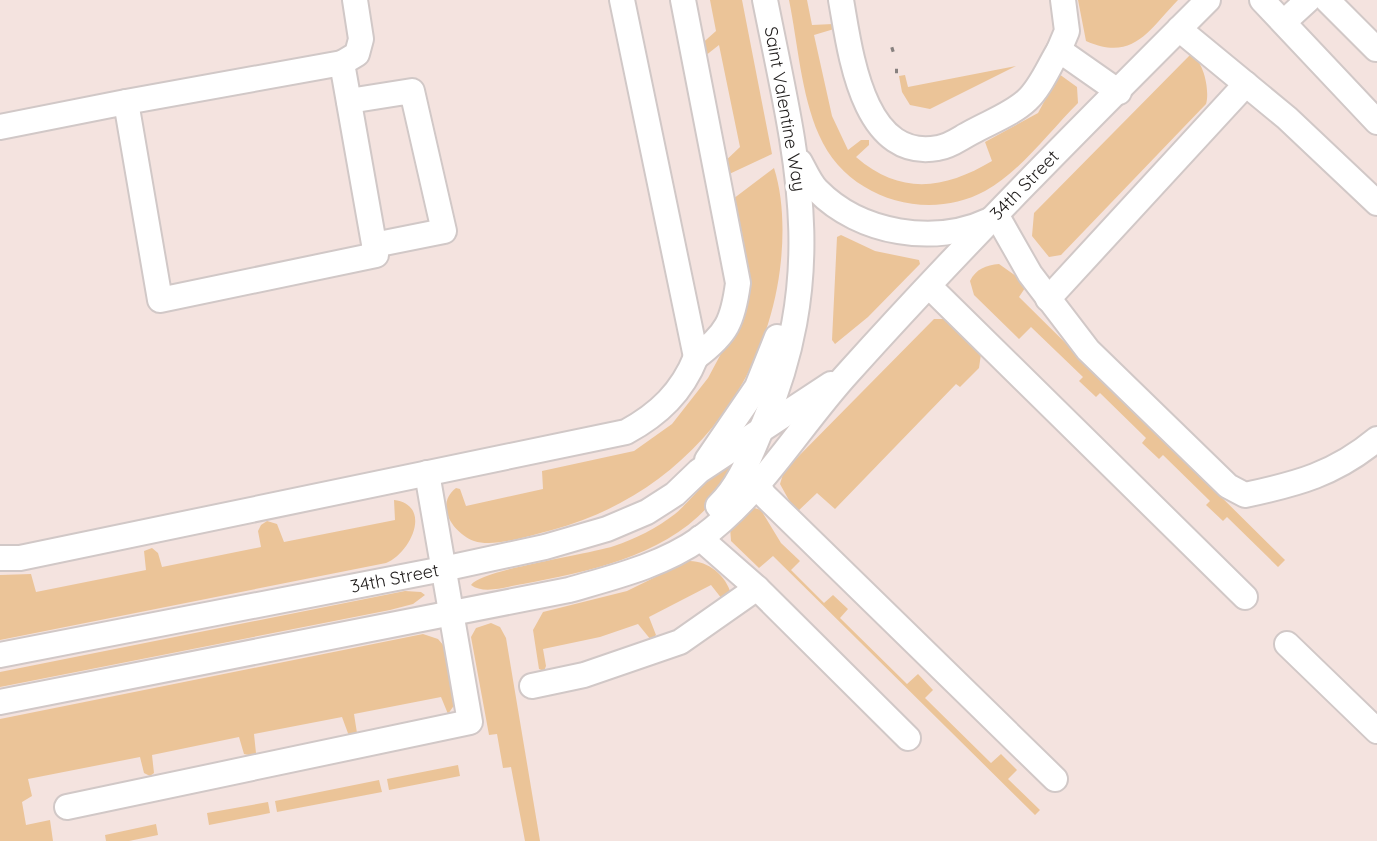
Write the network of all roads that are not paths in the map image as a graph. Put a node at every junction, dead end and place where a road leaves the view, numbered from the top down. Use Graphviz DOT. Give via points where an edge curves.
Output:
graph roads {
  1 [pos="355,0"];
  2 [pos="622,0"];
  3 [pos="683,0"];
  4 [pos="765,0"];
  5 [pos="841,0"];
  6 [pos="1063,0"];
  7 [pos="1208,0"];
  8 [pos="1262,0"];
  9 [pos="1308,0"];
  10 [pos="1327,0"];
  11 [pos="1284,22"];
  12 [pos="1179,29"];
  13 [pos="1376,49"];
  14 [pos="1059,50"];
  15 [pos="342,63"];
  16 [pos="1246,84"];
  17 [pos="1119,92"];
  18 [pos="349,101"];
  19 [pos="126,102"];
  20 [pos="1377,122"];
  21 [pos="0,127"];
  22 [pos="796,156"];
  23 [pos="1377,203"];
  24 [pos="997,216"];
  25 [pos="374,245"];
  26 [pos="803,260"];
  27 [pos="930,287"];
  28 [pos="1048,299"];
  29 [pos="793,340"];
  30 [pos="696,357"];
  31 [pos="846,374"];
  32 [pos="761,429"];
  33 [pos="1377,439"];
  34 [pos="699,471"];
  35 [pos="427,473"];
  36 [pos="758,486"];
  37 [pos="700,538"];
  38 [pos="0,558"];
  39 [pos="443,569"];
  40 [pos="640,570"];
  41 [pos="757,588"];
  42 [pos="1245,597"];
  43 [pos="449,614"];
  44 [pos="1287,644"];
  45 [pos="0,655"];
  46 [pos="532,686"];
  47 [pos="0,702"];
  48 [pos="1377,731"];
  49 [pos="908,738"];
  50 [pos="1055,779"];
  51 [pos="67,807"];
  1 -- 15 [label="street" via="361,39 357,54"];
  2 -- 30 [label="street"];
  3 -- 30 [label="street" via="738,283 734,315 723,334"];
  4 -- 22 [label="street, Saint Valentine Way"];
  5 -- 14 [label="street" via="854,68 868,108 889,134 919,148 950,145 1020,106"];
  6 -- 14 [label="street" via="1066,31"];
  7 -- 12 [label="street, 34th Street"];
  8 -- 11 [label="street"];
  9 -- 11 [label="street"];
  10 -- 13 [label="street"];
  11 -- 20 [label="street"];
  12 -- 16 [label="street"];
  12 -- 17 [label="street, 34th Street"];
  14 -- 17 [label="street"];
  15 -- 18 [label="street"];
  15 -- 19 [label="street"];
  16 -- 23 [label="street"];
  16 -- 28 [label="street"];
  17 -- 24 [label="street, 34th Street"];
  18 -- 25 [label="street"];
  18 -- 25 [label="street" via="412,91 444,231"];
  19 -- 21 [label="street"];
  19 -- 25 [label="street" via="160,300 376,255"];
  22 -- 24 [label="street" via="816,189 839,208 873,224 943,235 969,230"];
  22 -- 26 [label="street, Saint Valentine Way"];
  24 -- 27 [label="street, 34th Street"];
  24 -- 28 [label="street"];
  26 -- 29 [label="street, Saint Valentine Way"];
  26 -- 34 [label="street, Saint Valentine Way" via="757,387"];
  27 -- 31 [label="street, 34th Street"];
  27 -- 42 [label="street"];
  28 -- 33 [label="street" via="1088,350 1228,486 1245,495 1305,482 1353,459"];
  29 -- 32 [label="street, 34th Street"];
  30 -- 35 [label="street" via="670,401 626,432"];
  31 -- 32 [label="street, 34th Street"];
  31 -- 36 [label="street, 34th Street"];
  32 -- 34 [label="street, 34th Street"];
  32 -- 40 [label="street, 34th Street" via="740,480 724,500 699,524 648,558"];
  34 -- 39 [label="street, 34th Street" via="647,512 607,529"];
  35 -- 38 [label="street" via="20,558"];
  35 -- 39 [label="street"];
  36 -- 37 [label="street, 34th Street"];
  36 -- 50 [label="street"];
  37 -- 40 [label="street, 34th Street"];
  37 -- 41 [label="street"];
  39 -- 43 [label="street"];
  39 -- 45 [label="street, 34th Street"];
  40 -- 43 [label="street, 34th Street" via="569,590"];
  41 -- 46 [label="street" via="680,642 584,676"];
  41 -- 49 [label="street"];
  43 -- 47 [label="street, 34th Street"];
  43 -- 51 [label="street" via="470,722"];
  44 -- 48 [label="street"];
}
